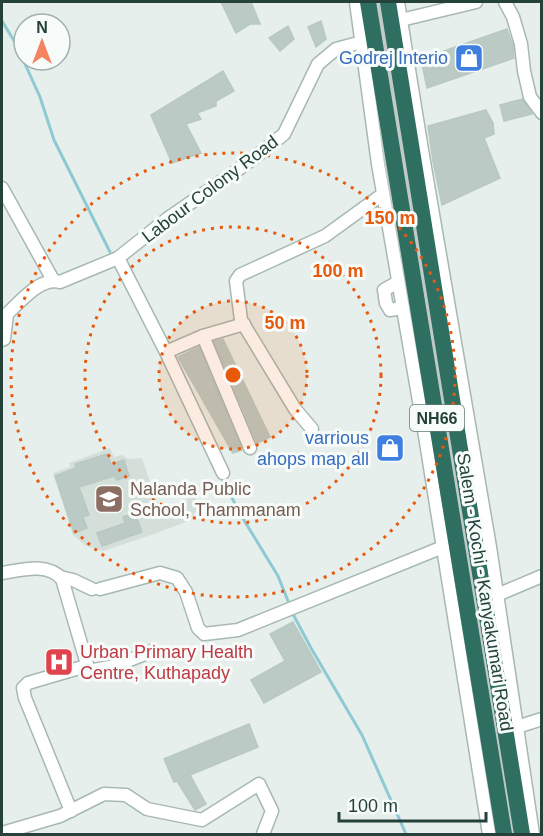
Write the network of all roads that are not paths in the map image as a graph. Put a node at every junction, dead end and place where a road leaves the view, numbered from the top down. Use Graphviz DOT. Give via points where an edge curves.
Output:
graph roads {
  1 [pos="356,2"];
  2 [pos="368,2"];
  3 [pos="388,2"];
  4 [pos="398,2"];
  5 [pos="476,2"];
  6 [pos="505,2"];
  7 [pos="401,20"];
  8 [pos="362,42"];
  9 [pos="542,113"];
  10 [pos="406,114"];
  11 [pos="387,118"];
  12 [pos="2,188"];
  13 [pos="383,194"];
  14 [pos="118,258"];
  15 [pos="54,280"];
  16 [pos="406,299"];
  17 [pos="244,324"];
  18 [pos="203,336"];
  19 [pos="2,340"];
  20 [pos="166,352"];
  21 [pos="458,400"];
  22 [pos="312,429"];
  23 [pos="250,448"];
  24 [pos="223,473"];
  25 [pos="442,547"];
  26 [pos="2,573"];
  27 [pos="542,576"];
  28 [pos="60,577"];
  29 [pos="497,595"];
  30 [pos="152,651"];
  31 [pos="86,666"];
  32 [pos="542,719"];
  33 [pos="517,727"];
  34 [pos="71,811"];
  35 [pos="2,833"];
  36 [pos="263,834"];
  37 [pos="489,834"];
  38 [pos="504,834"];
  39 [pos="522,834"];
  40 [pos="533,834"];
  1 -- 8 [label="street"];
  2 -- 11 [label="highway, Salem - Kochi - Kanyakumari Road / NH66"];
  3 -- 10 [label="highway, Salem - Kochi - Kanyakumari Road / NH66"];
  4 -- 7 [label="street"];
  5 -- 7 [label="street"];
  6 -- 9 [label="street" via="513,16 530,97"];
  7 -- 21 [label="street"];
  8 -- 13 [label="street"];
  8 -- 14 [label="street, Labour Colony Road" via="336,49 318,64 284,134"];
  10 -- 11 [label="highway"];
  10 -- 21 [label="highway, Salem - Kochi - Kanyakumari Road / NH66"];
  11 -- 16 [label="highway, Salem - Kochi - Kanyakumari Road / NH66"];
  12 -- 15 [label="street"];
  13 -- 16 [label="street" via="398,282 384,290 386,303 390,309"];
  13 -- 17 [label="street" via="325,236 240,274 236,293"];
  14 -- 15 [label="street, Labour Colony Road" via="60,282"];
  14 -- 20 [label="street"];
  15 -- 19 [label="street" via="39,285 7,314"];
  16 -- 25 [label="street"];
  16 -- 38 [label="highway, Salem - Kochi - Kanyakumari Road / NH66"];
  17 -- 18 [label="street"];
  17 -- 22 [label="street" via="274,377"];
  18 -- 20 [label="street"];
  18 -- 23 [label="street"];
  20 -- 24 [label="street"];
  21 -- 29 [label="street"];
  21 -- 39 [label="highway, Salem - Kochi - Kanyakumari Road / NH66"];
  25 -- 28 [label="street" via="238,630 204,634 177,578 160,573 96,589"];
  25 -- 37 [label="street"];
  26 -- 28 [label="street" via="46,569"];
  27 -- 29 [label="street"];
  28 -- 31 [label="street"];
  29 -- 33 [label="street"];
  30 -- 31 [label="street" via="93,671"];
  31 -- 34 [label="street" via="28,683 23,688"];
  32 -- 33 [label="street"];
  33 -- 40 [label="street"];
  34 -- 35 [label="street"];
  34 -- 36 [label="street" via="104,794 126,795 147,809 202,820 259,784 272,811"];
}
